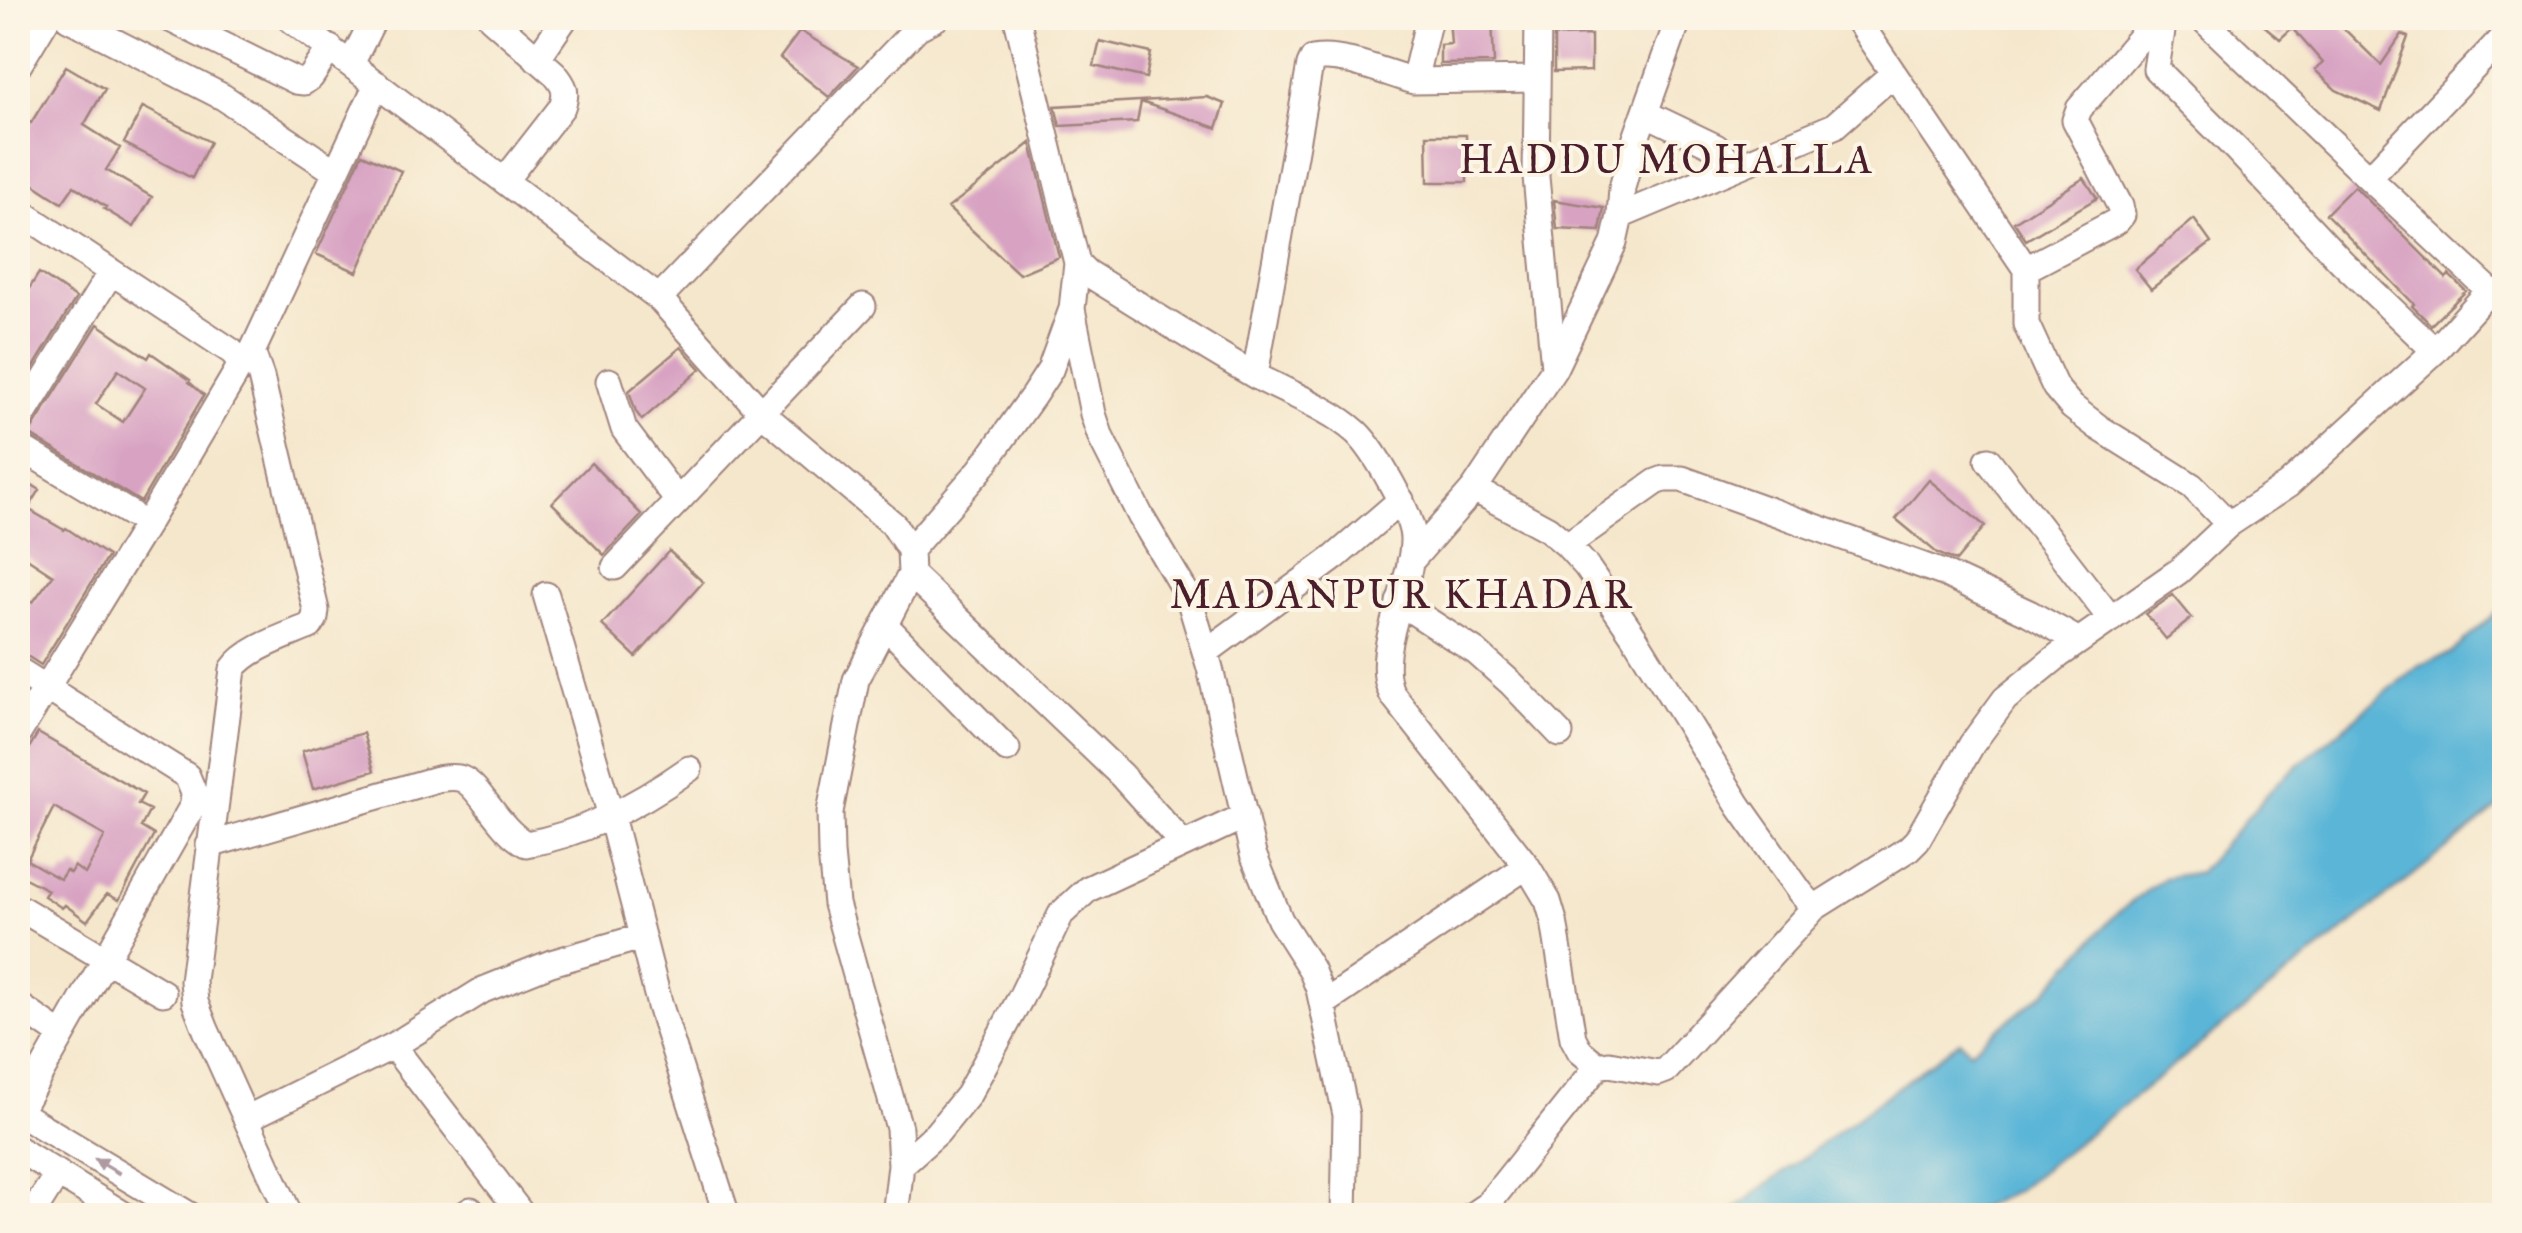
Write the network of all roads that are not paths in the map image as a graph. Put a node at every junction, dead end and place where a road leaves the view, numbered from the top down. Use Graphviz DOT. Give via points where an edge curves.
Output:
graph roads {
  1 [pos="47,18"];
  2 [pos="68,18"];
  3 [pos="168,18"];
  4 [pos="289,18"];
  5 [pos="374,18"];
  6 [pos="491,18"];
  7 [pos="565,18"];
  8 [pos="936,18"];
  9 [pos="1017,18"];
  10 [pos="1429,18"];
  11 [pos="1538,18"];
  12 [pos="1679,18"];
  13 [pos="1856,18"];
  14 [pos="2156,18"];
  15 [pos="2164,18"];
  16 [pos="2202,18"];
  17 [pos="2504,36"];
  18 [pos="340,56"];
  19 [pos="537,59"];
  20 [pos="18,66"];
  21 [pos="1893,74"];
  22 [pos="1536,79"];
  23 [pos="1414,81"];
  24 [pos="377,84"];
  25 [pos="1645,113"];
  26 [pos="1731,170"];
  27 [pos="336,172"];
  28 [pos="2369,178"];
  29 [pos="505,180"];
  30 [pos="18,210"];
  31 [pos="1620,216"];
  32 [pos="1077,263"];
  33 [pos="2026,269"];
  34 [pos="111,272"];
  35 [pos="660,298"];
  36 [pos="2496,298"];
  37 [pos="863,306"];
  38 [pos="1072,309"];
  39 [pos="2435,351"];
  40 [pos="1554,369"];
  41 [pos="1254,375"];
  42 [pos="608,381"];
  43 [pos="762,413"];
  44 [pos="18,423"];
  45 [pos="18,446"];
  46 [pos="1988,460"];
  47 [pos="1474,489"];
  48 [pos="1400,500"];
  49 [pos="678,501"];
  50 [pos="131,514"];
  51 [pos="2229,524"];
  52 [pos="1567,544"];
  53 [pos="911,562"];
  54 [pos="1410,562"];
  55 [pos="615,567"];
  56 [pos="546,595"];
  57 [pos="1399,602"];
  58 [pos="2111,619"];
  59 [pos="885,624"];
  60 [pos="2079,641"];
  61 [pos="1206,652"];
  62 [pos="18,670"];
  63 [pos="46,688"];
  64 [pos="18,734"];
  65 [pos="1560,734"];
  66 [pos="1007,750"];
  67 [pos="690,768"];
  68 [pos="612,816"];
  69 [pos="1245,816"];
  70 [pos="1182,843"];
  71 [pos="209,845"];
  72 [pos="1528,866"];
  73 [pos="18,906"];
  74 [pos="1814,908"];
  75 [pos="641,937"];
  76 [pos="107,960"];
  77 [pos="163,992"];
  78 [pos="1322,1004"];
  79 [pos="18,1005"];
  80 [pos="61,1034"];
  81 [pos="393,1046"];
  82 [pos="1598,1066"];
  83 [pos="18,1112"];
  84 [pos="246,1118"];
  85 [pos="18,1149"];
  86 [pos="902,1165"];
  87 [pos="58,1173"];
  88 [pos="31,1216"];
  89 [pos="126,1216"];
  90 [pos="191,1216"];
  91 [pos="290,1216"];
  92 [pos="523,1216"];
  93 [pos="727,1216"];
  94 [pos="896,1216"];
  95 [pos="1344,1216"];
  96 [pos="1471,1216"];
  1 -- 20 [label="street"];
  2 -- 27 [label="street" via="223,98"];
  3 -- 18 [label="street" via="296,81"];
  4 -- 18 [label="street"];
  5 -- 18 [label="street"];
  6 -- 19 [label="street"];
  7 -- 19 [label="street"];
  8 -- 35 [label="street" via="916,28"];
  9 -- 32 [label="street"];
  10 -- 23 [label="street"];
  11 -- 22 [label="street"];
  12 -- 25 [label="street"];
  13 -- 21 [label="street"];
  14 -- 33 [label="street" via="2074,120 2120,206 2120,218"];
  15 -- 39 [label="street" via="2156,69"];
  16 -- 28 [label="street"];
  17 -- 28 [label="street"];
  18 -- 24 [label="street"];
  19 -- 29 [label="street" via="567,94"];
  21 -- 26 [label="street" via="1834,126"];
  21 -- 33 [label="street"];
  22 -- 23 [label="street"];
  22 -- 40 [label="street" via="1537,194"];
  23 -- 41 [label="street" via="1321,58 1310,65"];
  24 -- 27 [label="street"];
  24 -- 29 [label="street"];
  25 -- 26 [label="street" via="1716,148"];
  25 -- 31 [label="street"];
  26 -- 31 [label="street"];
  27 -- 71 [label="street" via="252,352 315,618 233,669"];
  28 -- 36 [label="street"];
  29 -- 35 [label="street"];
  30 -- 34 [label="street"];
  31 -- 40 [label="street" via="1614,243"];
  32 -- 38 [label="street"];
  32 -- 41 [label="street"];
  33 -- 51 [label="street" via="2026,324 2054,387 2098,427 2178,475"];
  34 -- 44 [label="street"];
  34 -- 63 [label="street" via="231,351 238,368"];
  35 -- 43 [label="street"];
  36 -- 39 [label="street"];
  37 -- 43 [label="street"];
  38 -- 53 [label="street" via="1034,396"];
  38 -- 61 [label="street" via="1101,438 1189,598"];
  39 -- 51 [label="street" via="2288,484"];
  40 -- 47 [label="street"];
  41 -- 48 [label="street" via="1355,432"];
  42 -- 49 [label="street" via="624,429"];
  43 -- 49 [label="street"];
  43 -- 53 [label="street" via="893,524"];
  45 -- 50 [label="street"];
  46 -- 58 [label="street"];
  47 -- 52 [label="street"];
  47 -- 54 [label="street"];
  48 -- 54 [label="street" via="1413,534"];
  48 -- 61 [label="street"];
  49 -- 55 [label="street"];
  51 -- 58 [label="street" via="2179,572"];
  52 -- 60 [label="street" via="1656,482 1682,480 1944,572"];
  52 -- 74 [label="street"];
  53 -- 59 [label="street"];
  53 -- 70 [label="street"];
  54 -- 57 [label="street"];
  56 -- 68 [label="street"];
  57 -- 65 [label="street" via="1476,652"];
  57 -- 72 [label="street" via="1386,663 1392,694"];
  58 -- 60 [label="street"];
  59 -- 66 [label="street"];
  59 -- 86 [label="street" via="856,680 830,812 831,853 836,904 898,1128"];
  60 -- 74 [label="street" via="1992,713 1917,840"];
  61 -- 69 [label="street"];
  62 -- 63 [label="street"];
  63 -- 64 [label="street"];
  63 -- 76 [label="street" via="192,783 193,805"];
  67 -- 68 [label="street"];
  68 -- 71 [label="street" via="526,844 463,779 437,779"];
  68 -- 75 [label="street"];
  69 -- 70 [label="street"];
  69 -- 78 [label="street" via="1280,920 1311,968"];
  70 -- 86 [label="street" via="1088,889 1062,914 968,1095"];
  71 -- 84 [label="street" via="192,990"];
  72 -- 78 [label="street"];
  72 -- 82 [label="street" via="1554,921 1572,1038"];
  73 -- 76 [label="street"];
  74 -- 82 [label="street" via="1666,1070"];
  75 -- 81 [label="street" via="517,974"];
  75 -- 93 [label="street"];
  76 -- 77 [label="street"];
  76 -- 80 [label="street"];
  78 -- 95 [label="street" via="1346,1115"];
  79 -- 80 [label="street"];
  80 -- 83 [label="street"];
  81 -- 84 [label="street"];
  81 -- 92 [label="street"];
  82 -- 96 [label="street" via="1487,1205"];
  90 -- 83 [label="street, one-way"];
  84 -- 91 [label="street"];
  85 -- 87 [label="street"];
  86 -- 94 [label="street"];
  87 -- 88 [label="street"];
  87 -- 89 [label="street"];
}
